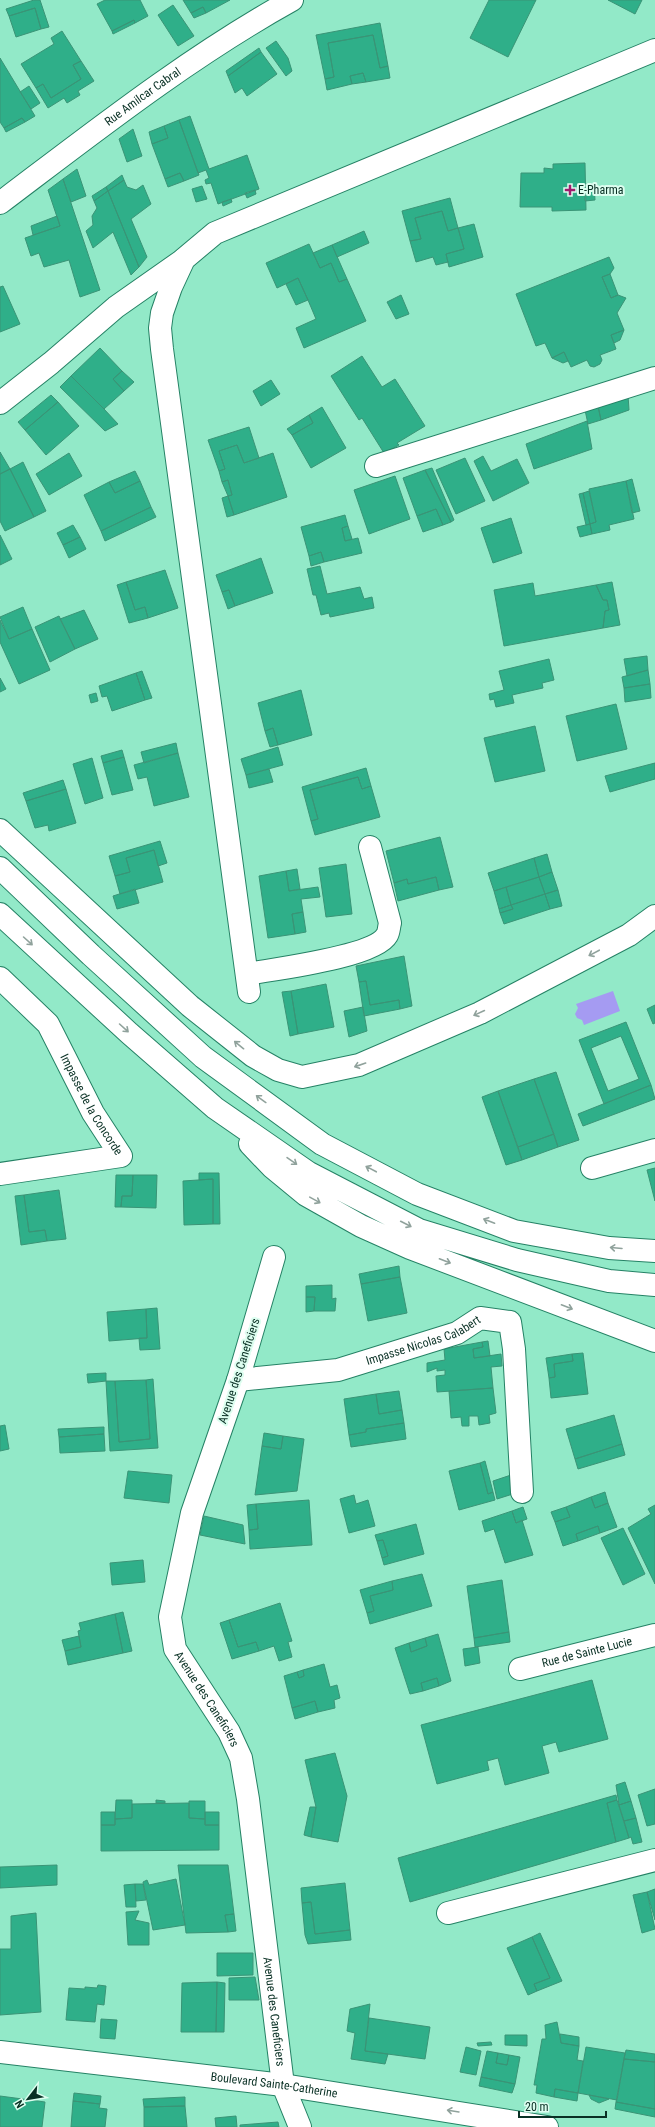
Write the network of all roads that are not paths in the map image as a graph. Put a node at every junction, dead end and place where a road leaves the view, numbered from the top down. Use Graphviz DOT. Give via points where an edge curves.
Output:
graph roads {
  1 [pos="292,0"];
  2 [pos="655,50"];
  3 [pos="0,203"];
  4 [pos="184,259"];
  5 [pos="655,378"];
  6 [pos="0,403"];
  7 [pos="376,466"];
  8 [pos="0,830"];
  9 [pos="370,847"];
  10 [pos="0,868"];
  11 [pos="0,914"];
  12 [pos="655,916"];
  13 [pos="655,926"];
  14 [pos="629,935"];
  15 [pos="0,978"];
  16 [pos="215,1108"];
  17 [pos="655,1150"];
  18 [pos="592,1168"];
  19 [pos="0,1174"];
  20 [pos="655,1252"];
  21 [pos="274,1257"];
  22 [pos="655,1285"];
  23 [pos="655,1340"];
  24 [pos="238,1380"];
  25 [pos="522,1492"];
  26 [pos="655,1635"];
  27 [pos="520,1669"];
  28 [pos="655,1860"];
  29 [pos="448,1913"];
  30 [pos="0,2052"];
  31 [pos="283,2085"];
  32 [pos="485,2121"];
  33 [pos="300,2127"];
  34 [pos="547,2127"];
  1 -- 3 [label="main road, Rue Amilcar Cabral" via="237,31"];
  2 -- 4 [label="main road" via="215,234"];
  4 -- 6 [label="main road" via="116,307"];
  4 -- 9 [label="main road" via="171,287 160,328 248,983 354,954 375,945 387,935 390,923"];
  5 -- 7 [label="main road"];
  14 -- 8 [label="main road, one-way" via="480,1013 359,1065 302,1077 278,1070 253,1056 190,1006"];
  20 -- 10 [label="main road, one-way" via="609,1248 514,1231 417,1194 322,1144 204,1057"];
  11 -- 16 [label="main road, one-way"];
  12 -- 14 [label="main road"];
  13 -- 14 [label="main road"];
  15 -- 19 [label="main road, Impasse de la Concorde" via="48,1024 93,1113 121,1156"];
  16 -- 22 [label="main road, one-way" via="308,1173 419,1230 517,1260 609,1281"];
  16 -- 23 [label="main road, one-way" via="272,1166 306,1195 361,1226 410,1248"];
  17 -- 18 [label="main road"];
  21 -- 24 [label="main road, Avenue des Caneficiers"];
  24 -- 25 [label="main road, Impasse Nicolas Calabert" via="338,1370 457,1333 480,1318 510,1322 514,1349"];
  24 -- 31 [label="main road, Avenue des Caneficiers" via="192,1513 170,1617 175,1648 229,1732 241,1758"];
  26 -- 27 [label="main road, Rue de Sainte Lucie"];
  28 -- 29 [label="main road"];
  30 -- 31 [label="main road, Boulevard Sainte-Catherine"];
  32 -- 31 [label="main road, Boulevard Sainte-Catherine, one-way"];
  31 -- 33 [label="main road, Avenue des Caneficiers"];
  32 -- 34 [label="main road, Boulevard Sainte-Catherine"];
}
